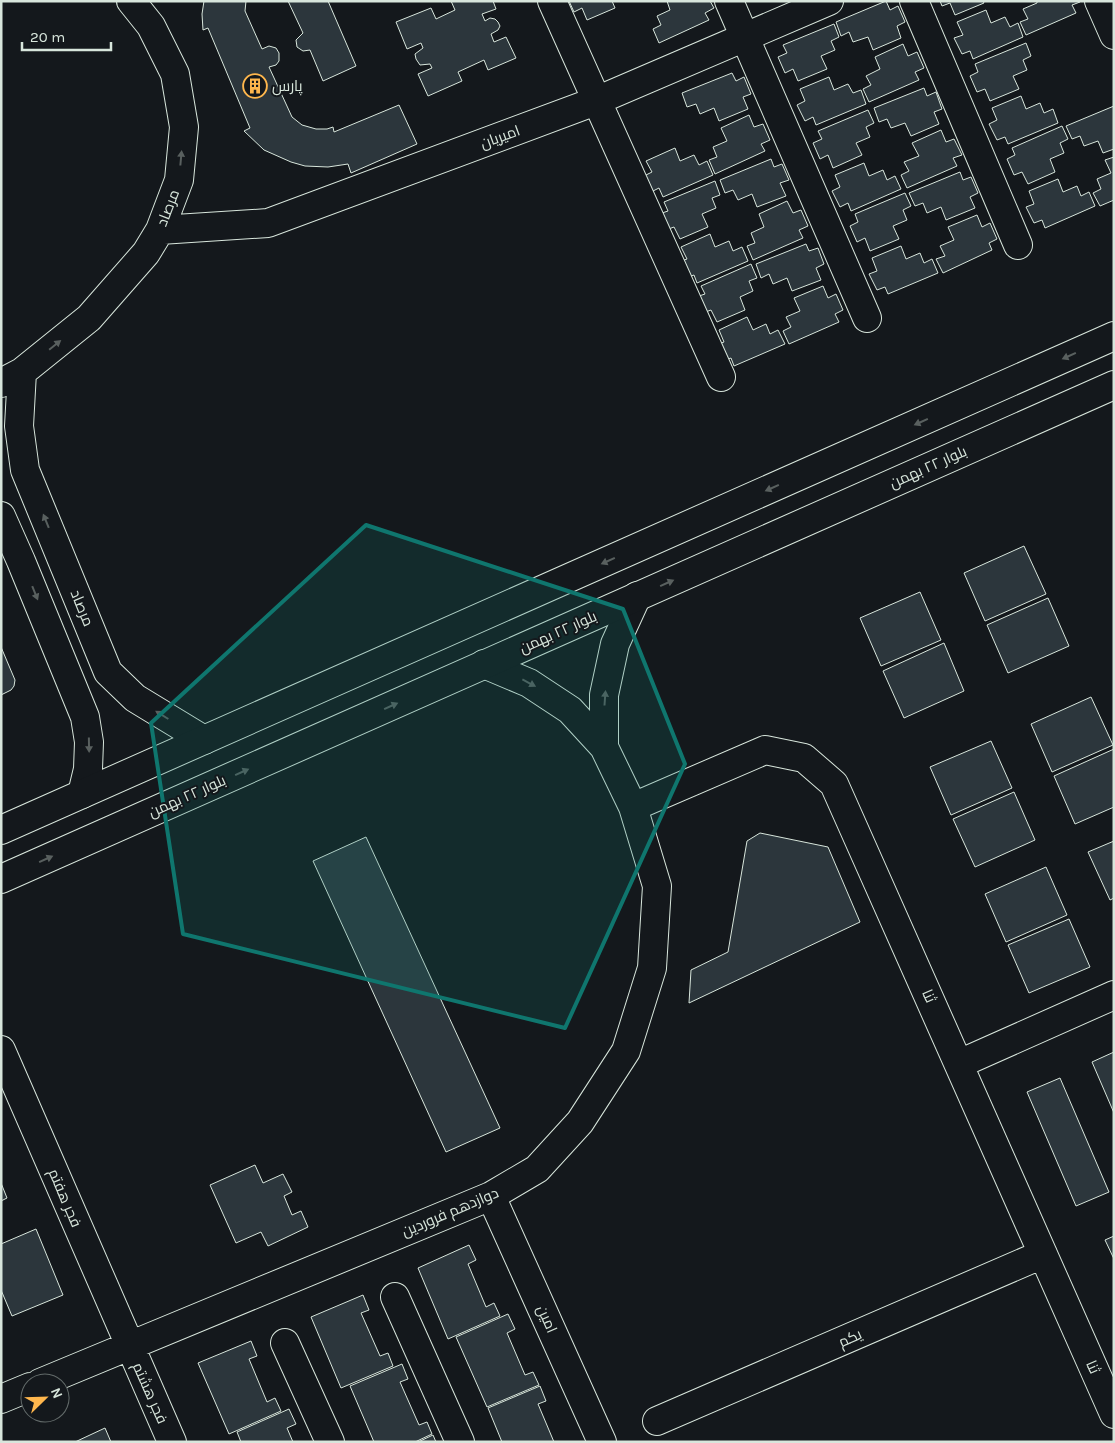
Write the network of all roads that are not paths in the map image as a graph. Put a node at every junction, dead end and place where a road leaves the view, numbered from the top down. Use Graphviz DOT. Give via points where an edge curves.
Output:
graph roads {
  1 [pos="131,1"];
  2 [pos="552,1"];
  3 [pos="729,1"];
  4 [pos="829,1"];
  5 [pos="914,1"];
  6 [pos="1099,1"];
  7 [pos="1114,35"];
  8 [pos="745,37"];
  9 [pos="596,101"];
  10 [pos="160,230"];
  11 [pos="1018,245"];
  12 [pos="867,318"];
  13 [pos="1114,336"];
  14 [pos="721,377"];
  15 [pos="11,378"];
  16 [pos="1114,384"];
  17 [pos="1,516"];
  18 [pos="56,546"];
  19 [pos="22,561"];
  20 [pos="637,596"];
  21 [pos="484,664"];
  22 [pos="204,740"];
  23 [pos="604,746"];
  24 [pos="82,794"];
  25 [pos="633,808"];
  26 [pos="1,830"];
  27 [pos="1,879"];
  28 [pos="1114,995"];
  29 [pos="1,1050"];
  30 [pos="959,1064"];
  31 [pos="491,1196"];
  32 [pos="1043,1254"];
  33 [pos="395,1297"];
  34 [pos="285,1343"];
  35 [pos="129,1345"];
  36 [pos="63,1373"];
  37 [pos="20,1391"];
  38 [pos="1,1399"];
  39 [pos="1114,1414"];
  40 [pos="657,1421"];
  41 [pos="172,1442"];
  42 [pos="330,1442"];
  43 [pos="460,1442"];
  44 [pos="602,1442"];
  10 -- 1 [label="street, مرصاد, one-way" via="179,180 184,127 175,74 152,26"];
  2 -- 9 [label="street"];
  3 -- 8 [label="street"];
  4 -- 8 [label="street, امیریان"];
  5 -- 11 [label="street"];
  6 -- 7 [label="street"];
  8 -- 9 [label="street, امیریان"];
  8 -- 12 [label="street"];
  9 -- 10 [label="street, امیریان" via="268,223"];
  9 -- 14 [label="street"];
  15 -- 10 [label="street, مرصاد, one-way" via="89,318 146,253"];
  13 -- 22 [label="street, one-way"];
  18 -- 15 [label="street, مرصاد, one-way" via="25,470"];
  20 -- 16 [label="street, بلوار ۲۲ بهمن, one-way"];
  17 -- 19 [label="street"];
  18 -- 19 [label="street"];
  22 -- 18 [label="street, مرصاد, one-way" via="135,698 108,672"];
  19 -- 24 [label="street, one-way" via="85,717 89,742 88,769"];
  20 -- 21 [label="street, بلوار ۲۲ بهمن"];
  23 -- 20 [label="street, one-way" via="604,695 615,644"];
  21 -- 23 [label="street, one-way" via="530,683 570,710"];
  27 -- 21 [label="street, بلوار ۲۲ بهمن, one-way"];
  22 -- 24 [label="street"];
  23 -- 25 [label="street, دوازدهم فروردین"];
  24 -- 26 [label="street"];
  25 -- 30 [label="street, ثنا" via="765,750 804,758 834,784"];
  25 -- 31 [label="street, دوازدهم فروردین" via="657,886 652,968 626,1051 580,1122 536,1169"];
  28 -- 30 [label="street"];
  29 -- 35 [label="street, فجر هفتم"];
  30 -- 32 [label="street, ثنا"];
  31 -- 35 [label="street, دوازدهم فروردین"];
  31 -- 44 [label="street, امین"];
  32 -- 39 [label="street, ثنا"];
  32 -- 40 [label="street, یکم"];
  33 -- 43 [label="street"];
  34 -- 42 [label="street"];
  35 -- 36 [label="street, دوازدهم فروردین"];
  35 -- 41 [label="street, فجر هشتم"];
  37 -- 38 [label="street"];
}
